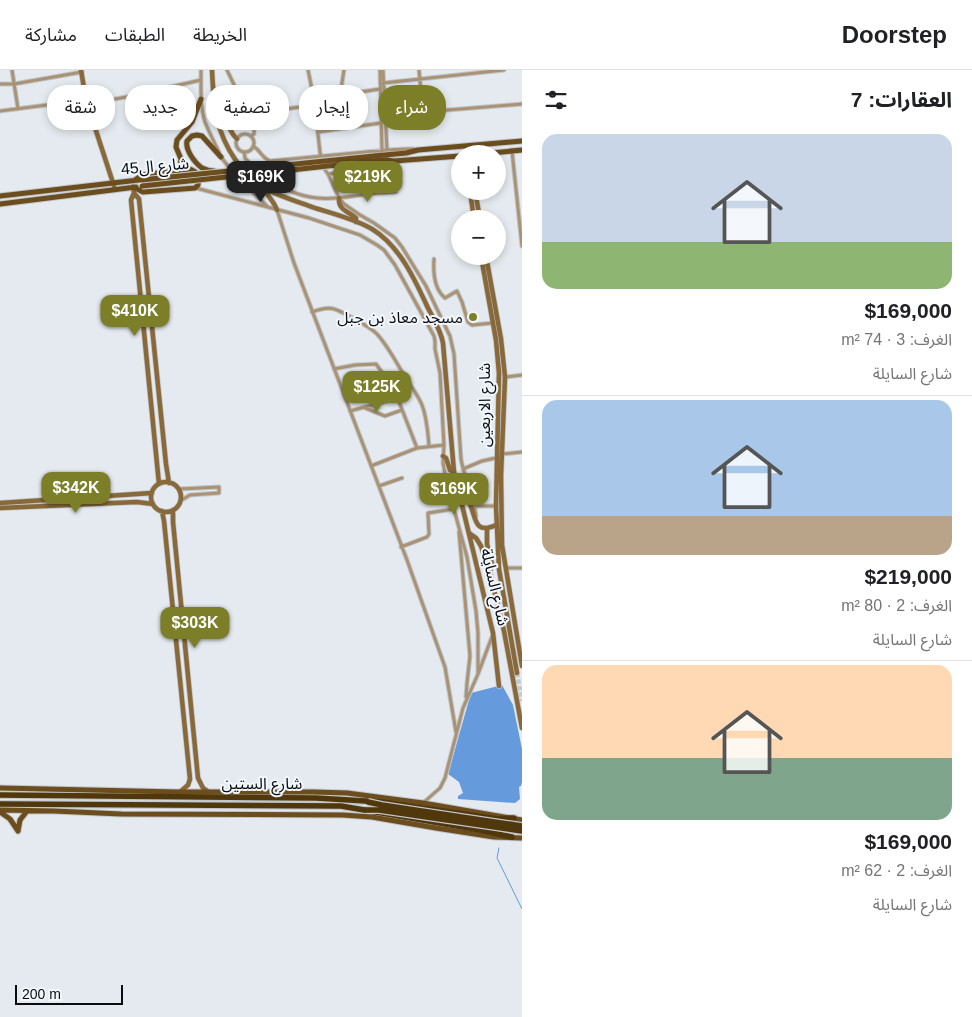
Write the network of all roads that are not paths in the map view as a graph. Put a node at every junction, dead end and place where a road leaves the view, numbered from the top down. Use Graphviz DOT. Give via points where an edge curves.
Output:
graph roads {
  1 [pos="12,70"];
  2 [pos="201,70"];
  3 [pos="212,70"];
  4 [pos="227,70"];
  5 [pos="308,70"];
  6 [pos="344,70"];
  7 [pos="381,70"];
  8 [pos="419,70"];
  9 [pos="499,70"];
  10 [pos="504,70"];
  11 [pos="82,71"];
  12 [pos="201,80"];
  13 [pos="420,80"];
  14 [pos="0,84"];
  15 [pos="14,84"];
  16 [pos="383,84"];
  17 [pos="84,85"];
  18 [pos="213,85"];
  19 [pos="234,85"];
  20 [pos="311,85"];
  21 [pos="342,85"];
  22 [pos="380,85"];
  23 [pos="420,85"];
  24 [pos="115,98"];
  25 [pos="201,99"];
  26 [pos="522,104"];
  27 [pos="47,106"];
  28 [pos="18,109"];
  29 [pos="446,110"];
  30 [pos="0,111"];
  31 [pos="96,130"];
  32 [pos="221,130"];
  33 [pos="231,130"];
  34 [pos="254,130"];
  35 [pos="332,130"];
  36 [pos="381,130"];
  37 [pos="386,130"];
  38 [pos="318,132"];
  39 [pos="251,136"];
  40 [pos="237,139"];
  41 [pos="522,141"];
  42 [pos="253,146"];
  43 [pos="382,150"];
  44 [pos="387,150"];
  45 [pos="418,150"];
  46 [pos="512,150"];
  47 [pos="522,150"];
  48 [pos="506,151"];
  49 [pos="244,152"];
  50 [pos="320,156"];
  51 [pos="221,157"];
  52 [pos="451,157"];
  53 [pos="374,159"];
  54 [pos="394,161"];
  55 [pos="177,170"];
  56 [pos="219,172"];
  57 [pos="328,174"];
  58 [pos="140,182"];
  59 [pos="113,183"];
  60 [pos="133,187"];
  61 [pos="194,188"];
  62 [pos="264,188"];
  63 [pos="114,189"];
  64 [pos="396,192"];
  65 [pos="134,194"];
  66 [pos="0,196"];
  67 [pos="339,198"];
  68 [pos="0,204"];
  69 [pos="268,208"];
  70 [pos="278,210"];
  71 [pos="356,222"];
  72 [pos="521,237"];
  73 [pos="522,246"];
  74 [pos="434,260"];
  75 [pos="483,265"];
  76 [pos="488,265"];
  77 [pos="312,312"];
  78 [pos="493,322"];
  79 [pos="334,370"];
  80 [pos="522,375"];
  81 [pos="505,377"];
  82 [pos="398,398"];
  83 [pos="364,407"];
  84 [pos="402,410"];
  85 [pos="350,411"];
  86 [pos="444,445"];
  87 [pos="429,446"];
  88 [pos="417,448"];
  89 [pos="522,452"];
  90 [pos="502,454"];
  91 [pos="443,456"];
  92 [pos="496,458"];
  93 [pos="371,466"];
  94 [pos="463,469"];
  95 [pos="454,472"];
  96 [pos="498,476"];
  97 [pos="402,478"];
  98 [pos="169,483"];
  99 [pos="158,484"];
  100 [pos="379,486"];
  101 [pos="179,489"];
  102 [pos="458,492"];
  103 [pos="152,493"];
  104 [pos="180,501"];
  105 [pos="0,503"];
  106 [pos="153,504"];
  107 [pos="475,506"];
  108 [pos="496,506"];
  109 [pos="0,508"];
  110 [pos="454,509"];
  111 [pos="173,510"];
  112 [pos="162,511"];
  113 [pos="457,519"];
  114 [pos="476,521"];
  115 [pos="496,525"];
  116 [pos="487,529"];
  117 [pos="469,533"];
  118 [pos="401,547"];
  119 [pos="506,568"];
  120 [pos="522,568"];
  121 [pos="499,569"];
  122 [pos="490,572"];
  123 [pos="493,633"];
  124 [pos="505,638"];
  125 [pos="522,666"];
  126 [pos="478,674"];
  127 [pos="189,682"];
  128 [pos="182,685"];
  129 [pos="499,686"];
  130 [pos="466,700"];
  131 [pos="522,728"];
  132 [pos="456,732"];
  133 [pos="0,788"];
  134 [pos="179,792"];
  135 [pos="209,792"];
  136 [pos="0,795"];
  137 [pos="368,802"];
  138 [pos="423,803"];
  139 [pos="0,804"];
  140 [pos="366,810"];
  141 [pos="0,811"];
  142 [pos="28,811"];
  143 [pos="522,814"];
  144 [pos="514,818"];
  145 [pos="522,820"];
  146 [pos="522,826"];
  147 [pos="522,830"];
  148 [pos="512,837"];
  149 [pos="522,839"];
  1 -- 15 [label="street"];
  2 -- 12 [label="street"];
  3 -- 18 [label="main road, شارع السايلة"];
  4 -- 19 [label="street"];
  5 -- 20 [label="street"];
  6 -- 21 [label="street"];
  7 -- 16 [label="street"];
  7 -- 22 [label="street"];
  8 -- 13 [label="street"];
  9 -- 10 [label="street"];
  9 -- 13 [label="street"];
  11 -- 15 [label="street"];
  11 -- 17 [label="main road"];
  12 -- 24 [label="street"];
  12 -- 25 [label="street"];
  13 -- 16 [label="street"];
  13 -- 23 [label="street"];
  14 -- 15 [label="street"];
  15 -- 28 [label="street"];
  25 -- 51 [label="street" via="205,121"];
  25 -- 55 [label="main road" via="192,122 177,140 181,163"];
  26 -- 29 [label="street"];
  27 -- 28 [label="street"];
  28 -- 30 [label="street"];
  31 -- 59 [label="main road"];
  32 -- 62 [label="main road, شارع السايلة" via="243,171"];
  33 -- 40 [label="main road"];
  34 -- 39 [label="street"];
  35 -- 38 [label="street"];
  36 -- 43 [label="street"];
  37 -- 44 [label="street"];
  38 -- 50 [label="street"];
  39 -- 40 [label="street" via="244,134"];
  39 -- 42 [label="street"];
  40 -- 49 [label="street" via="237,148"];
  41 -- 45 [label="main road, شارع ال45"];
  42 -- 49 [label="street"];
  42 -- 50 [label="street" via="270,161"];
  43 -- 44 [label="street"];
  43 -- 50 [label="street"];
  44 -- 45 [label="street"];
  45 -- 53 [label="main road, شارع ال45"];
  46 -- 47 [label="main road"];
  46 -- 48 [label="main road"];
  46 -- 72 [label="street"];
  49 -- 67 [label="street" via="249,164 278,186 318,198"];
  50 -- 57 [label="street"];
  51 -- 56 [label="main road" via="202,136 192,136 187,141 187,148 198,165"];
  51 -- 69 [label="street"];
  52 -- 54 [label="main road, شارع ال45"];
  53 -- 54 [label="main road, شارع ال45"];
  53 -- 56 [label="main road, شارع ال45, bridge"];
  53 -- 58 [label="main road, شارع ال45, bridge"];
  54 -- 57 [label="street" via="387,166"];
  55 -- 58 [label="main road" via="142,175"];
  55 -- 61 [label="main road" via="190,169 198,173 198,185"];
  56 -- 58 [label="main road, شارع ال45, bridge"];
  57 -- 67 [label="street"];
  58 -- 59 [label="main road, شارع ال45"];
  58 -- 60 [label="main road, شارع ال45"];
  59 -- 63 [label="main road"];
  59 -- 66 [label="main road, شارع ال45"];
  60 -- 61 [label="main road" via="143,192"];
  60 -- 63 [label="main road, شارع ال45"];
  60 -- 65 [label="main road"];
  61 -- 69 [label="street"];
  62 -- 70 [label="main road"];
  62 -- 71 [label="main road, شارع السايلة"];
  63 -- 68 [label="main road, شارع ال45"];
  64 -- 67 [label="street"];
  65 -- 98 [label="main road" via="139,199"];
  65 -- 99 [label="main road" via="131,200"];
  67 -- 71 [label="main road" via="340,206 356,218"];
  67 -- 94 [label="street" via="395,238 426,286 450,336"];
  69 -- 70 [label="street"];
  70 -- 77 [label="street"];
  70 -- 86 [label="street" via="360,235 384,250 395,265 434,336 440,373"];
  71 -- 95 [label="main road, شارع السايلة" via="374,230 400,258 442,337"];
  72 -- 73 [label="street"];
  74 -- 78 [label="street" via="435,282 442,296 445,298 457,291 472,325"];
  75 -- 78 [label="main road, شارع الاربعين"];
  76 -- 81 [label="main road, شارع الاربعين"];
  77 -- 79 [label="street"];
  77 -- 87 [label="street" via="331,308 378,335 422,405"];
  78 -- 92 [label="main road, شارع الاربعين" via="498,373"];
  79 -- 82 [label="street" via="376,364"];
  79 -- 85 [label="street"];
  80 -- 81 [label="street"];
  81 -- 90 [label="main road, شارع الاربعين"];
  82 -- 83 [label="street"];
  82 -- 84 [label="street"];
  83 -- 84 [label="street" via="385,416"];
  83 -- 85 [label="street"];
  84 -- 88 [label="street"];
  85 -- 93 [label="street"];
  86 -- 87 [label="street"];
  86 -- 91 [label="street"];
  87 -- 88 [label="street"];
  88 -- 93 [label="street"];
  89 -- 90 [label="street"];
  90 -- 96 [label="main road, شارع الاربعين"];
  91 -- 95 [label="main road"];
  91 -- 110 [label="street"];
  92 -- 94 [label="street" via="482,460"];
  92 -- 96 [label="main road, شارع الاربعين"];
  93 -- 100 [label="street"];
  94 -- 107 [label="street"];
  95 -- 102 [label="main road, شارع السايلة"];
  96 -- 108 [label="main road, شارع الاربعين"];
  96 -- 119 [label="main road, شارع الاربعين"];
  97 -- 100 [label="street"];
  98 -- 99 [label="main road"];
  98 -- 101 [label="main road"];
  99 -- 103 [label="main road"];
  100 -- 118 [label="street"];
  101 -- 104 [label="main road"];
  101 -- 104 [label="street" via="219,487 219,493 190,495"];
  102 -- 114 [label="main road" via="468,500"];
  102 -- 117 [label="main road, شارع السايلة"];
  103 -- 105 [label="main road"];
  103 -- 106 [label="main road"];
  104 -- 111 [label="main road"];
  106 -- 109 [label="main road"];
  106 -- 112 [label="main road"];
  107 -- 108 [label="street"];
  107 -- 114 [label="street"];
  108 -- 115 [label="main road, شارع الاربعين"];
  110 -- 113 [label="street"];
  110 -- 118 [label="street" via="428,513 427,537"];
  111 -- 112 [label="main road"];
  111 -- 127 [label="main road"];
  112 -- 128 [label="main road"];
  113 -- 126 [label="street" via="476,611"];
  113 -- 130 [label="street" via="470,656"];
  114 -- 116 [label="main road"];
  115 -- 116 [label="main road"];
  115 -- 121 [label="main road, شارع الاربعين"];
  116 -- 122 [label="main road" via="492,564"];
  117 -- 122 [label="main road" via="481,546"];
  117 -- 123 [label="main road, شارع السايلة"];
  118 -- 132 [label="street" via="445,667"];
  119 -- 120 [label="street"];
  119 -- 121 [label="main road"];
  119 -- 125 [label="main road, شارع الاربعين"];
  121 -- 122 [label="main road"];
  121 -- 124 [label="main road, شارع الاربعين" via="517,673"];
  122 -- 124 [label="main road"];
  123 -- 126 [label="street"];
  123 -- 129 [label="main road, شارع السايلة"];
  124 -- 131 [label="main road"];
  126 -- 130 [label="street"];
  127 -- 128 [label="main road"];
  127 -- 135 [label="main road" via="198,778"];
  128 -- 134 [label="main road" via="190,778 188,785"];
  130 -- 132 [label="street"];
  132 -- 138 [label="street" via="445,778 440,788"];
  133 -- 134 [label="main road, شارع الستين"];
  134 -- 135 [label="main road, شارع الستين"];
  135 -- 138 [label="main road, شارع الستين" via="348,793"];
  136 -- 137 [label="highway, شارع الستين" via="316,798"];
  137 -- 144 [label="highway" via="498,819"];
  137 -- 146 [label="highway, شارع الستين, bridge"];
  138 -- 144 [label="main road, شارع الستين"];
  139 -- 140 [label="highway, شارع الستين" via="341,806"];
  140 -- 147 [label="highway, شارع الستين, bridge"];
  140 -- 148 [label="highway"];
  141 -- 142 [label="main road, شارع الستين"];
  141 -- 142 [label="main road" via="18,831 20,820"];
  142 -- 148 [label="main road, شارع الستين" via="343,815"];
  143 -- 144 [label="main road"];
  144 -- 145 [label="main road, شارع الستين"];
  144 -- 148 [label="main road" via="520,830"];
  148 -- 149 [label="main road, شارع الستين"];
}
